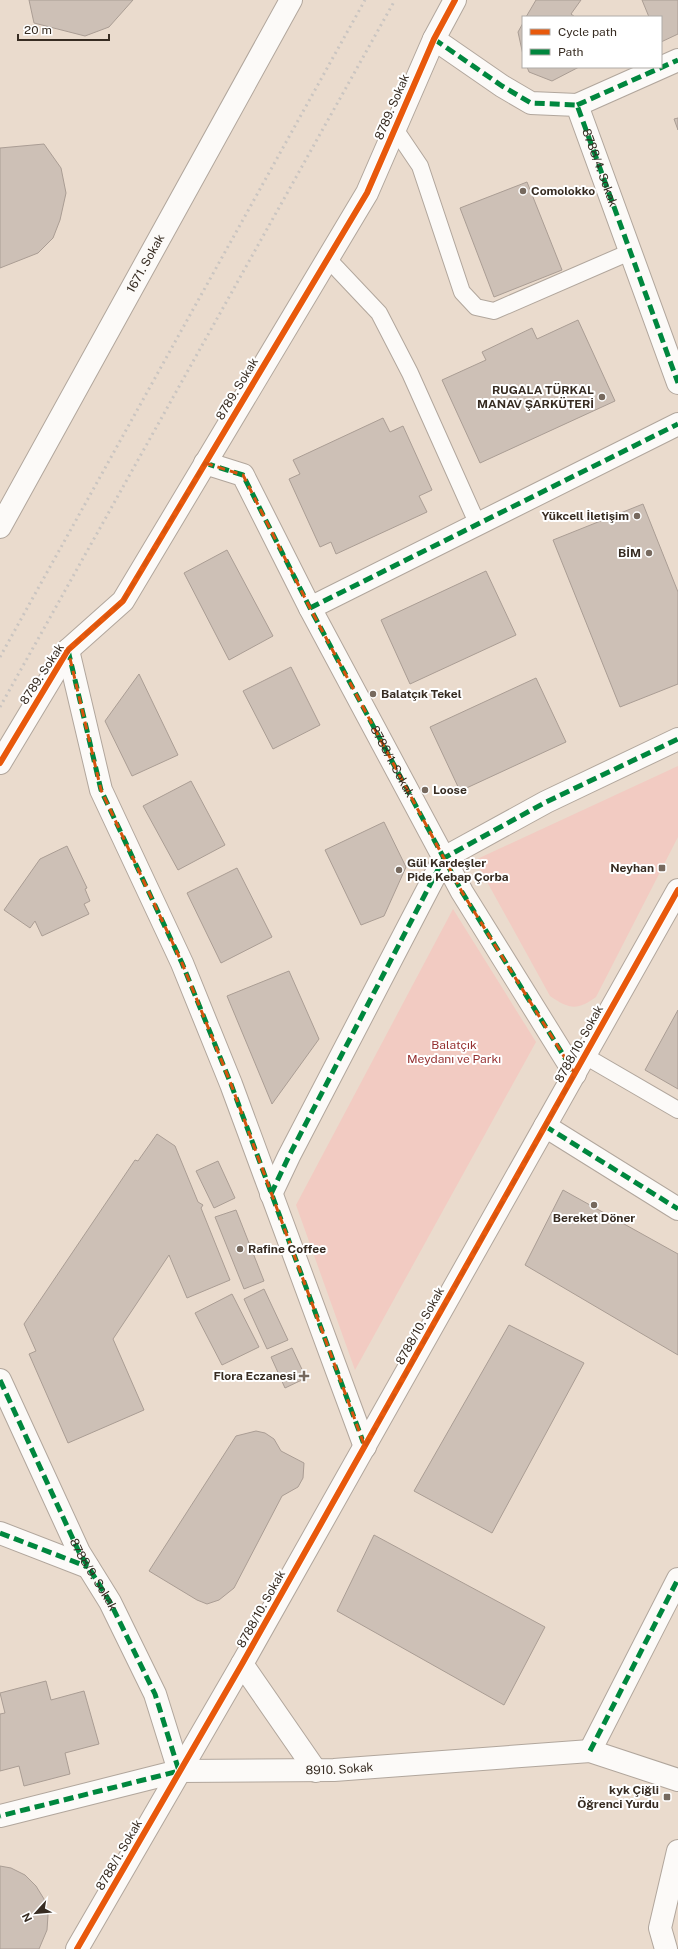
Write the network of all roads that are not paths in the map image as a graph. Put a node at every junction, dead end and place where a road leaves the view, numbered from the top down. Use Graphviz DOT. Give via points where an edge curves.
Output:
graph roads {
  1 [pos="291,0"];
  2 [pos="454,0"];
  3 [pos="434,39"];
  4 [pos="678,60"];
  5 [pos="662,67"];
  6 [pos="660,68"];
  7 [pos="577,105"];
  8 [pos="395,129"];
  9 [pos="630,252"];
  10 [pos="328,259"];
  11 [pos="673,351"];
  12 [pos="678,383"];
  13 [pos="678,424"];
  14 [pos="206,463"];
  15 [pos="478,525"];
  16 [pos="0,527"];
  17 [pos="310,608"];
  18 [pos="68,650"];
  19 [pos="678,739"];
  20 [pos="0,763"];
  21 [pos="444,858"];
  22 [pos="678,890"];
  23 [pos="580,1065"];
  24 [pos="678,1110"];
  25 [pos="545,1126"];
  26 [pos="271,1194"];
  27 [pos="678,1209"];
  28 [pos="0,1380"];
  29 [pos="364,1447"];
  30 [pos="0,1533"];
  31 [pos="88,1567"];
  32 [pos="676,1586"];
  33 [pos="242,1664"];
  34 [pos="590,1751"];
  35 [pos="316,1771"];
  36 [pos="179,1772"];
  37 [pos="678,1780"];
  38 [pos="0,1816"];
  39 [pos="678,1851"];
  40 [pos="669,1930"];
  41 [pos="77,1949"];
  42 [pos="666,1949"];
  1 -- 16 [label="street, 1671. Sokak"];
  2 -- 3 [label="street, 8789. Sokak"];
  3 -- 7 [label="street" via="531,103"];
  3 -- 8 [label="street, 8789. Sokak"];
  4 -- 5 [label="street"];
  6 -- 7 [label="street"];
  7 -- 9 [label="street, 8788/4. Sokak"];
  8 -- 9 [label="lane" via="420,166 462,292 476,307 494,311"];
  8 -- 10 [label="street, 8789. Sokak" via="367,193"];
  9 -- 11 [label="street, 8788/4. Sokak"];
  10 -- 14 [label="street, 8789. Sokak"];
  10 -- 15 [label="lane" via="379,313 410,373"];
  11 -- 12 [label="street, 8788/4. Sokak"];
  13 -- 15 [label="street"];
  14 -- 17 [label="street, 8788/1. Sokak" via="243,475"];
  14 -- 18 [label="street, 8789. Sokak" via="123,601"];
  15 -- 17 [label="street"];
  17 -- 21 [label="street, 8788/1. Sokak"];
  18 -- 20 [label="street, 8789. Sokak"];
  18 -- 26 [label="street" via="101,790 182,963 231,1084"];
  19 -- 21 [label="street" via="546,802"];
  21 -- 23 [label="street, 8788/1. Sokak" via="462,892"];
  21 -- 26 [label="street"];
  22 -- 23 [label="street, 8788/10. Sokak"];
  23 -- 24 [label="lane"];
  23 -- 25 [label="street, 8788/10. Sokak"];
  25 -- 27 [label="street"];
  25 -- 29 [label="street, 8788/10. Sokak"];
  26 -- 29 [label="street"];
  28 -- 31 [label="street, 8788/9. Sokak"];
  29 -- 33 [label="street, 8788/10. Sokak"];
  30 -- 31 [label="street"];
  31 -- 36 [label="street, 8788/9. Sokak" via="110,1602 155,1694"];
  32 -- 34 [label="street"];
  33 -- 35 [label="street"];
  33 -- 36 [label="street, 8788/10. Sokak"];
  34 -- 35 [label="street, 8910. Sokak"];
  34 -- 37 [label="street, 8910. Sokak"];
  35 -- 36 [label="street, 8910. Sokak"];
  36 -- 38 [label="street, 8910. Sokak"];
  36 -- 41 [label="street, 8788/1. Sokak"];
  39 -- 40 [label="street"];
  40 -- 42 [label="street"];
}
